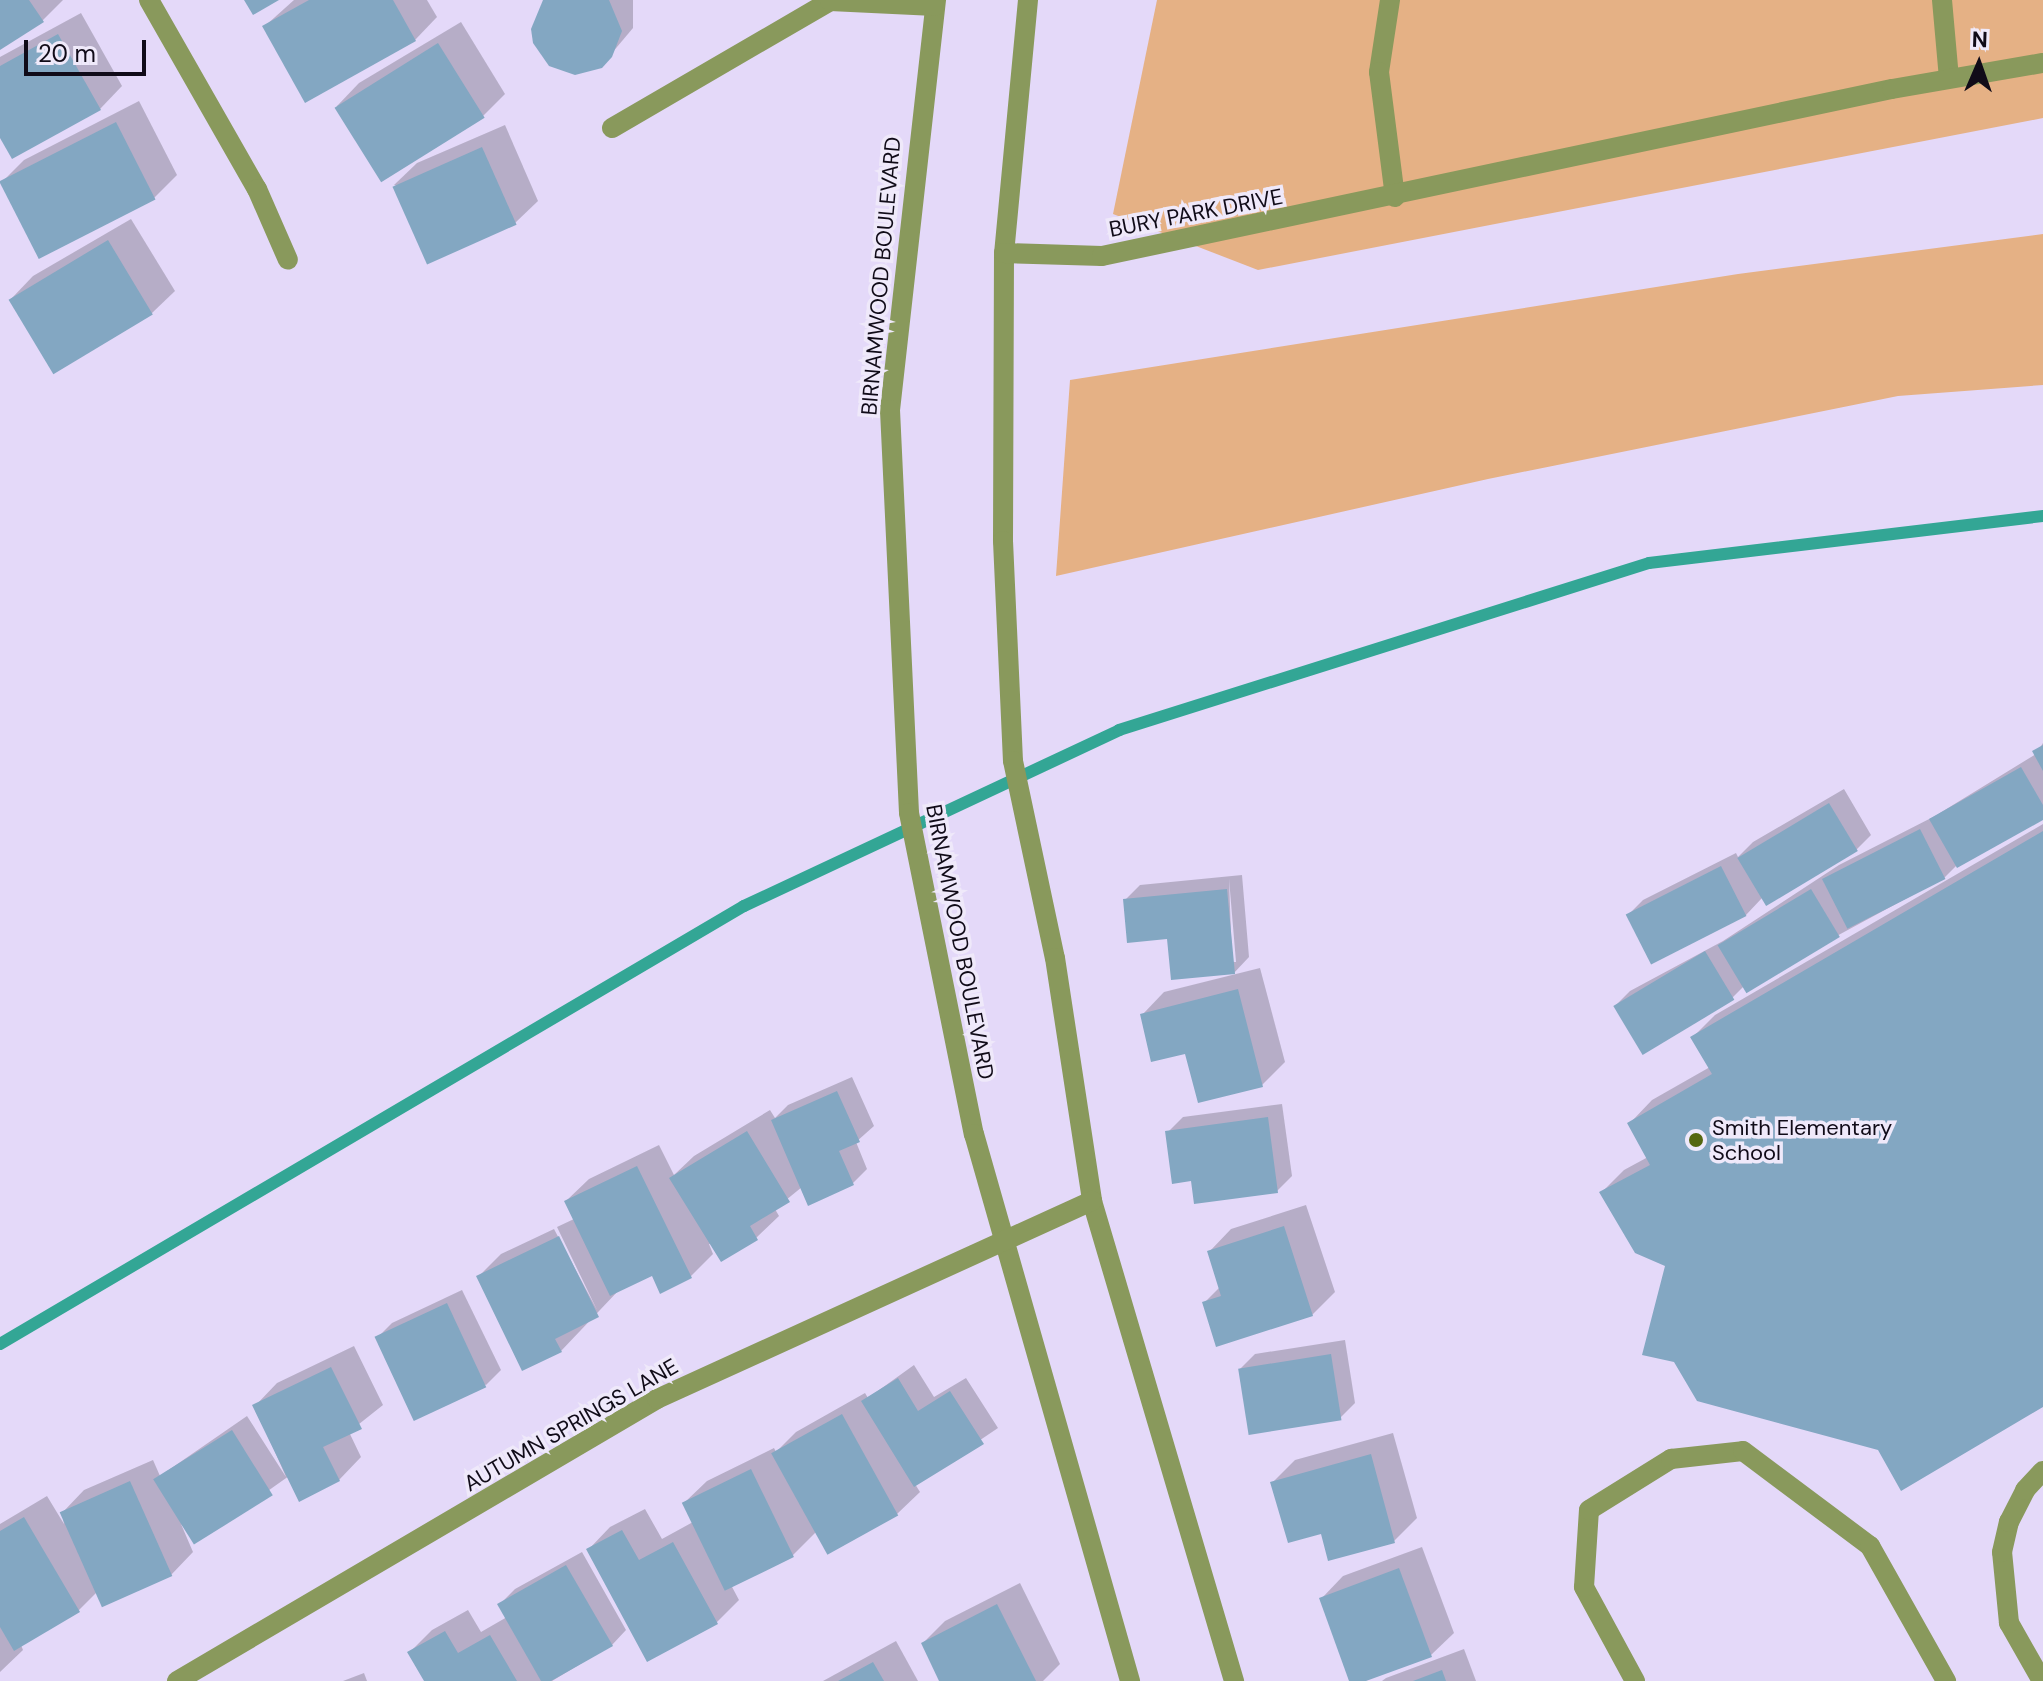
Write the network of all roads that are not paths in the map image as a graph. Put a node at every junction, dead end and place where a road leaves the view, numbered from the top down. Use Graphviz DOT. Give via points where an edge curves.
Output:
graph roads {
  1 [pos="149,0"];
  2 [pos="1028,0"];
  3 [pos="1390,0"];
  4 [pos="1942,0"];
  5 [pos="936,3"];
  6 [pos="2043,63"];
  7 [pos="1949,78"];
  8 [pos="612,128"];
  9 [pos="1395,197"];
  10 [pos="1004,253"];
  11 [pos="288,260"];
  12 [pos="1092,1201"];
  13 [pos="1003,1241"];
  14 [pos="2043,1471"];
  15 [pos="177,1681"];
  16 [pos="1130,1681"];
  17 [pos="1234,1681"];
  18 [pos="1635,1681"];
  19 [pos="1946,1681"];
  20 [pos="2042,1681"];
  1 -- 11 [label="street" via="257,189"];
  2 -- 10 [label="street"];
  3 -- 9 [label="street" via="1379,72"];
  4 -- 7 [label="street"];
  5 -- 8 [label="street" via="830,1"];
  5 -- 13 [label="street, BIRNAMWOOD BOULEVARD" via="890,410 909,813 974,1134"];
  6 -- 7 [label="street, BURY PARK DRIVE"];
  7 -- 9 [label="street, BURY PARK DRIVE"];
  9 -- 10 [label="street, BURY PARK DRIVE" via="1102,256"];
  10 -- 12 [label="street" via="1003,541 1013,761 1055,958"];
  12 -- 13 [label="street, AUTUMN SPRINGS LANE"];
  12 -- 17 [label="street"];
  13 -- 15 [label="street, AUTUMN SPRINGS LANE" via="657,1399"];
  13 -- 16 [label="street, BIRNAMWOOD BOULEVARD"];
  14 -- 20 [label="street" via="2025,1490 2002,1552 2009,1623"];
  18 -- 19 [label="street" via="1584,1587 1589,1510 1671,1459 1743,1451 1870,1546"];
}
